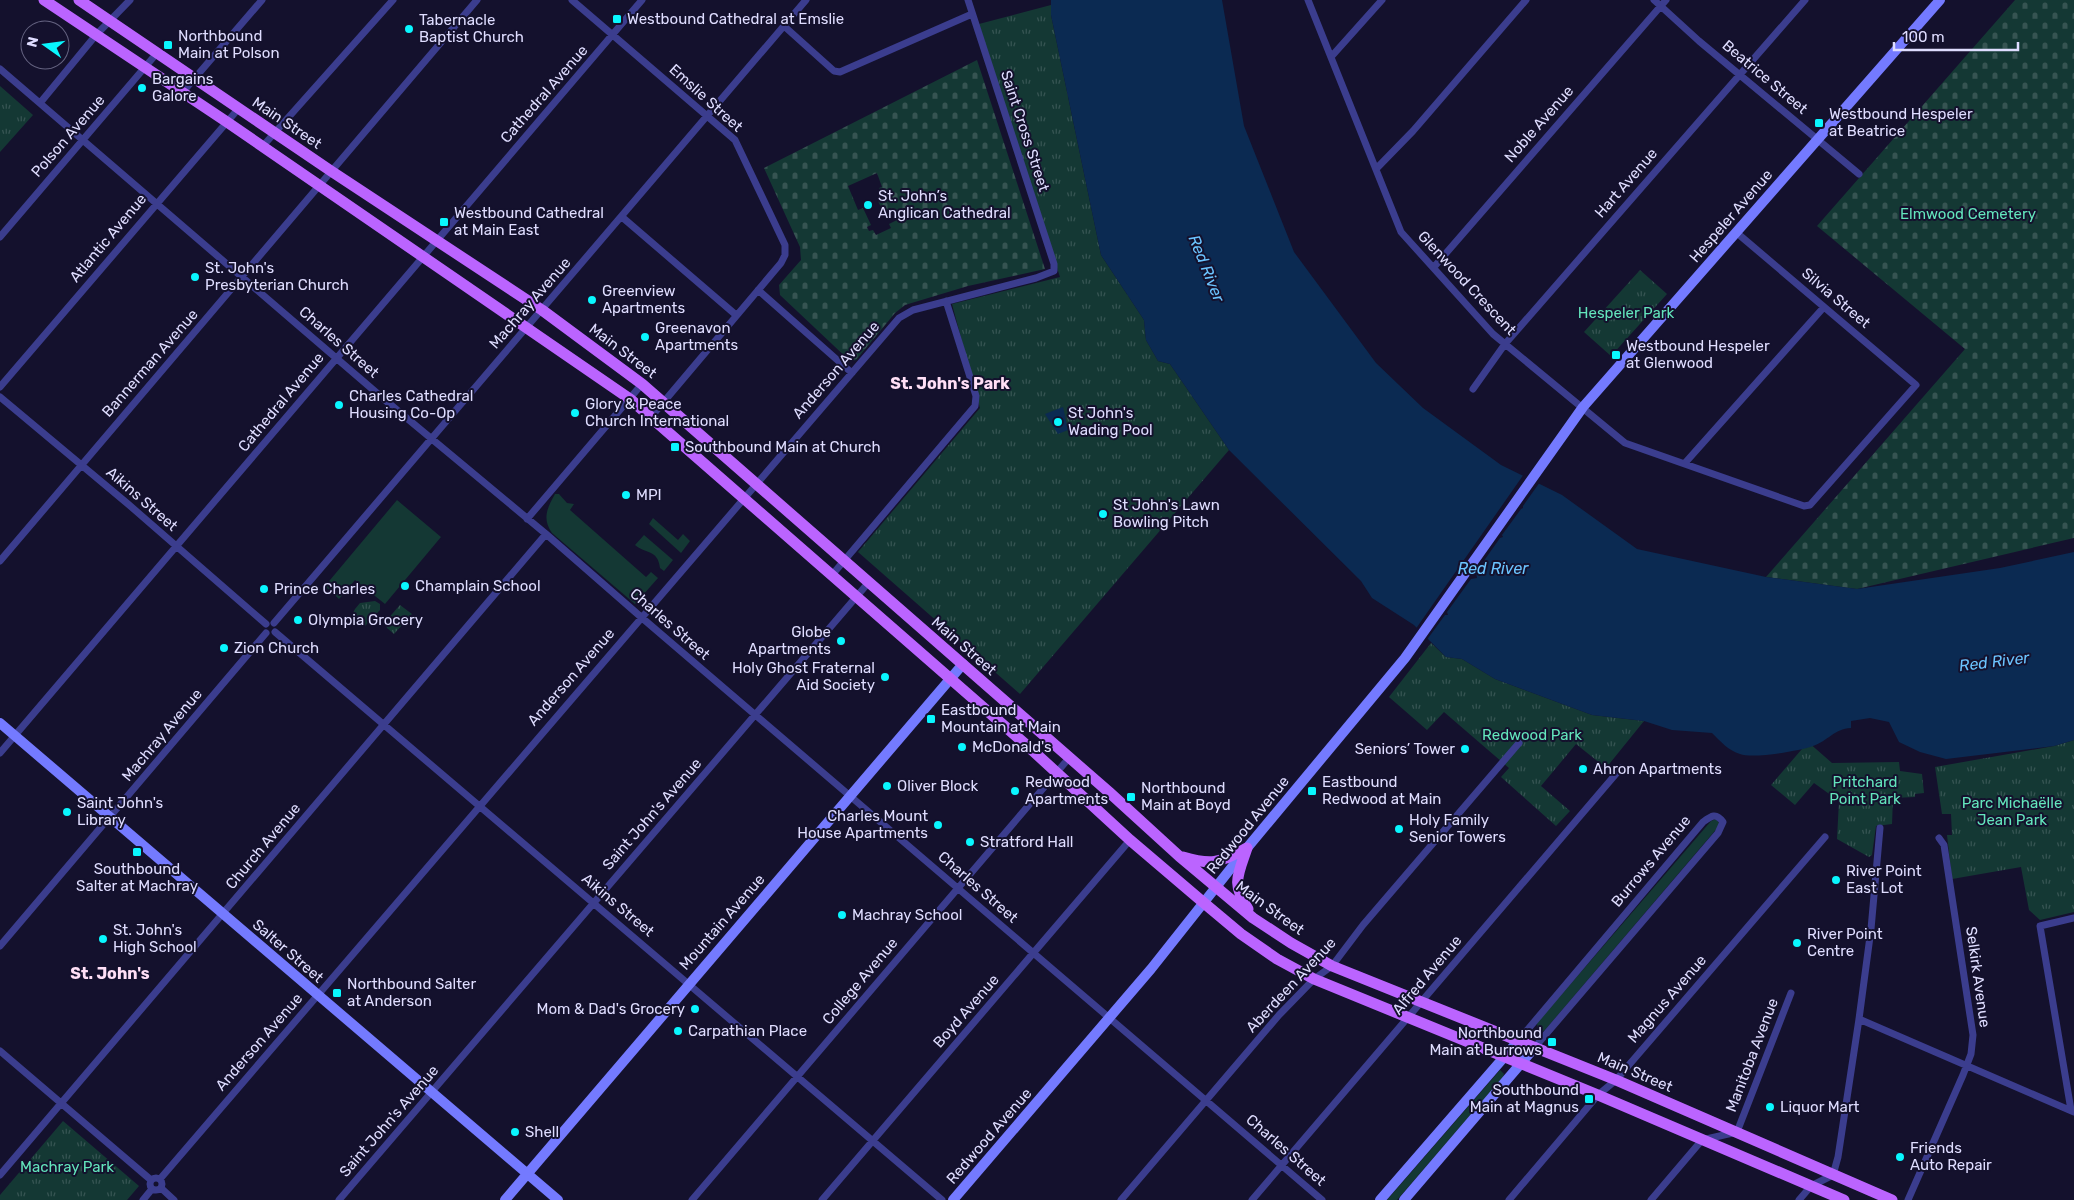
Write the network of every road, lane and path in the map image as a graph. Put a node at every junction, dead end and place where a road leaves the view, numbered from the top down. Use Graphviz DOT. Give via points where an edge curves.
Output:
graph roads {
  1 [pos="44,0"];
  2 [pos="79,0"];
  3 [pos="130,0"];
  4 [pos="262,0"];
  5 [pos="394,0"];
  6 [pos="477,0"];
  7 [pos="572,0"];
  8 [pos="642,0"];
  9 [pos="806,0"];
  10 [pos="968,0"];
  11 [pos="1308,0"];
  12 [pos="1382,0"];
  13 [pos="1526,0"];
  14 [pos="1654,0"];
  15 [pos="1805,0"];
  16 [pos="1940,0"];
  17 [pos="1663,3"];
  18 [pos="972,14"];
  19 [pos="111,22"];
  20 [pos="784,26"];
  21 [pos="613,34"];
  22 [pos="96,36"];
  23 [pos="157,53"];
  24 [pos="1331,57"];
  25 [pos="145,68"];
  26 [pos="0,69"];
  27 [pos="1740,74"];
  28 [pos="195,79"];
  29 [pos="182,93"];
  30 [pos="40,102"];
  31 [pos="238,108"];
  32 [pos="708,116"];
  33 [pos="227,122"];
  34 [pos="274,133"];
  35 [pos="1818,139"];
  36 [pos="82,140"];
  37 [pos="262,147"];
  38 [pos="1376,168"];
  39 [pos="331,171"];
  40 [pos="1859,174"];
  41 [pos="320,185"];
  42 [pos="156,203"];
  43 [pos="622,217"];
  44 [pos="1737,232"];
  45 [pos="0,237"];
  46 [pos="436,240"];
  47 [pos="424,257"];
  48 [pos="1434,267"];
  49 [pos="1054,271"];
  50 [pos="241,277"];
  51 [pos="758,290"];
  52 [pos="946,301"];
  53 [pos="1824,307"];
  54 [pos="542,310"];
  55 [pos="736,315"];
  56 [pos="528,327"];
  57 [pos="1505,344"];
  58 [pos="337,358"];
  59 [pos="852,373"];
  60 [pos="642,384"];
  61 [pos="0,387"];
  62 [pos="1473,389"];
  63 [pos="0,397"];
  64 [pos="630,398"];
  65 [pos="664,402"];
  66 [pos="1583,408"];
  67 [pos="651,417"];
  68 [pos="431,438"];
  69 [pos="1548,455"];
  70 [pos="1685,463"];
  71 [pos="81,465"];
  72 [pos="757,483"];
  73 [pos="743,498"];
  74 [pos="1810,505"];
  75 [pos="527,519"];
  76 [pos="546,534"];
  77 [pos="176,546"];
  78 [pos="845,560"];
  79 [pos="0,561"];
  80 [pos="832,575"];
  81 [pos="869,582"];
  82 [pos="856,598"];
  83 [pos="641,617"];
  84 [pos="274,623"];
  85 [pos="266,624"];
  86 [pos="275,632"];
  87 [pos="266,633"];
  88 [pos="963,664"];
  89 [pos="950,680"];
  90 [pos="756,715"];
  91 [pos="0,723"];
  92 [pos="384,725"];
  93 [pos="15,736"];
  94 [pos="1519,743"];
  95 [pos="0,753"];
  96 [pos="1069,758"];
  97 [pos="1621,768"];
  98 [pos="1057,773"];
  99 [pos="850,796"];
  100 [pos="479,807"];
  101 [pos="110,816"];
  102 [pos="1880,828"];
  103 [pos="1825,837"];
  104 [pos="1939,838"];
  105 [pos="1130,840"];
  106 [pos="1247,848"];
  107 [pos="1179,856"];
  108 [pos="958,887"];
  109 [pos="1216,887"];
  110 [pos="594,903"];
  111 [pos="1204,903"];
  112 [pos="223,914"];
  113 [pos="1253,918"];
  114 [pos="2074,918"];
  115 [pos="0,946"];
  116 [pos="1034,953"];
  117 [pos="1332,966"];
  118 [pos="1314,979"];
  119 [pos="689,984"];
  120 [pos="1791,993"];
  121 [pos="318,995"];
  122 [pos="1422,1002"];
  123 [pos="1110,1018"];
  124 [pos="1408,1019"];
  125 [pos="1859,1019"];
  126 [pos="1518,1041"];
  127 [pos="1535,1047"];
  128 [pos="0,1051"];
  129 [pos="1503,1056"];
  130 [pos="1520,1063"];
  131 [pos="1967,1065"];
  132 [pos="797,1077"];
  133 [pos="1616,1080"];
  134 [pos="432,1092"];
  135 [pos="1598,1095"];
  136 [pos="1206,1100"];
  137 [pos="62,1104"];
  138 [pos="2072,1111"];
  139 [pos="1736,1132"];
  140 [pos="1702,1140"];
  141 [pos="873,1141"];
  142 [pos="1282,1165"];
  143 [pos="528,1174"];
  144 [pos="0,1175"];
  145 [pos="1833,1175"];
  146 [pos="160,1179"];
  147 [pos="151,1180"];
  148 [pos="1811,1186"];
  149 [pos="161,1188"];
  150 [pos="152,1189"];
  151 [pos="143,1200"];
  152 [pos="174,1200"];
  153 [pos="339,1200"];
  154 [pos="505,1200"];
  155 [pos="558,1200"];
  156 [pos="692,1200"];
  157 [pos="822,1200"];
  158 [pos="942,1200"];
  159 [pos="953,1200"];
  160 [pos="1121,1200"];
  161 [pos="1252,1200"];
  162 [pos="1322,1200"];
  163 [pos="1380,1200"];
  164 [pos="1404,1200"];
  165 [pos="1509,1200"];
  166 [pos="1651,1200"];
  167 [pos="1799,1200"];
  168 [pos="1844,1200"];
  169 [pos="1892,1200"];
  170 [pos="1908,1200"];
  1 -- 22 [label="main road"];
  2 -- 19 [label="main road, Main Street"];
  3 -- 19 [label="street"];
  4 -- 28 [label="street"];
  5 -- 34 [label="street"];
  6 -- 39 [label="street, Bannerman Avenue"];
  7 -- 21 [label="street, Emslie Street"];
  8 -- 21 [label="street, Cathedral Avenue"];
  9 -- 20 [label="street, Machray Avenue"];
  10 -- 18 [label="street, Saint Cross Street"];
  11 -- 24 [label="street, Glenwood Crescent"];
  12 -- 24 [label="street"];
  13 -- 38 [label="street"];
  14 -- 17 [label="street, Beatrice Street"];
  15 -- 27 [label="street, Hart Avenue"];
  16 -- 35 [label="main road, Hespeler Avenue"];
  17 -- 27 [label="street, Beatrice Street" via="1699,41"];
  17 -- 48 [label="street, Noble Avenue"];
  18 -- 20 [label="street" via="840,72 834,71"];
  18 -- 49 [label="street, Saint Cross Street"];
  19 -- 22 [label="street"];
  19 -- 23 [label="main road, Main Street"];
  20 -- 32 [label="street, Machray Avenue"];
  21 -- 32 [label="street, Emslie Street"];
  21 -- 46 [label="street, Cathedral Avenue"];
  22 -- 25 [label="main road"];
  22 -- 30 [label="street"];
  23 -- 25 [label="street, Polson Avenue"];
  23 -- 28 [label="main road, Main Street"];
  24 -- 38 [label="street, Glenwood Crescent"];
  25 -- 29 [label="main road"];
  25 -- 36 [label="street, Polson Avenue"];
  26 -- 30 [label="street, Charles Street"];
  27 -- 35 [label="street, Beatrice Street"];
  27 -- 57 [label="street, Hart Avenue"];
  28 -- 29 [label="street"];
  28 -- 31 [label="main road, Main Street"];
  29 -- 33 [label="main road"];
  30 -- 36 [label="street, Charles Street"];
  31 -- 33 [label="street, Atlantic Avenue"];
  31 -- 34 [label="main road, Main Street"];
  32 -- 43 [label="street, Machray Avenue"];
  32 -- 51 [label="street, Emslie Street" via="735,140 785,245 781,263"];
  33 -- 37 [label="main road"];
  33 -- 42 [label="street, Atlantic Avenue"];
  34 -- 37 [label="street"];
  34 -- 39 [label="main road, Main Street"];
  35 -- 40 [label="street, Beatrice Street"];
  35 -- 44 [label="main road, Hespeler Avenue"];
  36 -- 42 [label="street, Charles Street"];
  36 -- 45 [label="street, Polson Avenue"];
  37 -- 41 [label="main road"];
  38 -- 48 [label="street, Glenwood Crescent" via="1401,232"];
  39 -- 41 [label="street, Bannerman Avenue"];
  39 -- 46 [label="main road, Main Street"];
  41 -- 47 [label="main road"];
  41 -- 50 [label="street, Bannerman Avenue"];
  42 -- 50 [label="street, Charles Street"];
  42 -- 61 [label="street, Atlantic Avenue"];
  43 -- 54 [label="street, Machray Avenue"];
  43 -- 55 [label="street"];
  44 -- 53 [label="street, Silvia Street"];
  44 -- 66 [label="main road, Hespeler Avenue"];
  46 -- 47 [label="street, Cathedral Avenue"];
  46 -- 54 [label="main road, Main Street"];
  47 -- 56 [label="main road"];
  47 -- 58 [label="street, Cathedral Avenue"];
  48 -- 57 [label="street, Glenwood Crescent"];
  49 -- 52 [label="street, Anderson Avenue"];
  50 -- 58 [label="street, Charles Street"];
  50 -- 71 [label="street, Bannerman Avenue"];
  51 -- 55 [label="street"];
  51 -- 59 [label="street"];
  52 -- 59 [label="street, Anderson Avenue" via="913,310 898,318"];
  52 -- 78 [label="street" via="976,396 975,406"];
  53 -- 70 [label="street"];
  53 -- 74 [label="street, Silvia Street" via="1916,384"];
  54 -- 56 [label="street, Machray Avenue"];
  54 -- 60 [label="main road, Main Street"];
  55 -- 65 [label="street"];
  56 -- 64 [label="main road"];
  56 -- 68 [label="street, Machray Avenue"];
  57 -- 62 [label="street, Hart Avenue"];
  57 -- 66 [label="street, Glenwood Crescent"];
  58 -- 68 [label="street, Charles Street"];
  58 -- 77 [label="street, Cathedral Avenue"];
  59 -- 72 [label="street, Anderson Avenue"];
  60 -- 64 [label="street"];
  60 -- 65 [label="main road, Main Street"];
  63 -- 71 [label="street, Aikins Street"];
  64 -- 67 [label="main road"];
  64 -- 75 [label="street"];
  65 -- 67 [label="street"];
  65 -- 72 [label="main road, Main Street"];
  66 -- 69 [label="main road, Hespeler Avenue"];
  66 -- 70 [label="street, Glenwood Crescent" via="1625,442"];
  67 -- 73 [label="main road"];
  68 -- 75 [label="street, Charles Street"];
  68 -- 84 [label="street, Machray Avenue"];
  69 -- 106 [label="main road, Redwood Avenue" via="1405,658"];
  70 -- 74 [label="street, Glenwood Crescent" via="1804,506"];
  71 -- 77 [label="street, Aikins Street"];
  71 -- 79 [label="street, Bannerman Avenue"];
  72 -- 73 [label="street, Anderson Avenue"];
  72 -- 78 [label="main road, Main Street"];
  73 -- 80 [label="main road"];
  73 -- 83 [label="street, Anderson Avenue"];
  75 -- 76 [label="street, Charles Street"];
  76 -- 83 [label="street, Charles Street"];
  76 -- 92 [label="street, Church Avenue"];
  77 -- 85 [label="street, Aikins Street"];
  77 -- 93 [label="street, Cathedral Avenue"];
  78 -- 80 [label="street"];
  78 -- 81 [label="main road, Main Street"];
  80 -- 82 [label="main road"];
  81 -- 82 [label="street, Saint John's Avenue"];
  81 -- 88 [label="main road, Main Street"];
  82 -- 89 [label="main road"];
  82 -- 90 [label="street, Saint John's Avenue"];
  83 -- 90 [label="street, Charles Street"];
  83 -- 100 [label="street, Anderson Avenue"];
  84 -- 85 [label="street"];
  84 -- 86 [label="street"];
  85 -- 87 [label="street"];
  86 -- 87 [label="street"];
  86 -- 92 [label="street, Aikins Street"];
  87 -- 101 [label="street, Machray Avenue"];
  88 -- 89 [label="main road, Mountain Avenue"];
  88 -- 96 [label="main road, Main Street"];
  89 -- 98 [label="main road"];
  89 -- 99 [label="main road, Mountain Avenue"];
  90 -- 99 [label="street, Charles Street"];
  90 -- 110 [label="street, Saint John's Avenue"];
  91 -- 93 [label="main road, Salter Street"];
  92 -- 100 [label="street, Aikins Street"];
  92 -- 112 [label="street, Church Avenue"];
  93 -- 95 [label="street, Cathedral Avenue"];
  93 -- 101 [label="main road, Salter Street"];
  94 -- 117 [label="street, Aberdeen Avenue" via="1363,925"];
  96 -- 98 [label="street, College Avenue"];
  96 -- 107 [label="main road, Main Street"];
  97 -- 122 [label="street, Alfred Avenue"];
  98 -- 105 [label="main road"];
  98 -- 108 [label="street, College Avenue"];
  99 -- 108 [label="street, Charles Street"];
  99 -- 119 [label="main road, Mountain Avenue"];
  100 -- 110 [label="street, Aikins Street"];
  100 -- 121 [label="street, Anderson Avenue"];
  101 -- 112 [label="main road, Salter Street"];
  101 -- 115 [label="street, Machray Avenue"];
  102 -- 125 [label="street"];
  103 -- 133 [label="street, Magnus Avenue"];
  104 -- 131 [label="street, Selkirk Avenue" via="1944,846 1973,1035"];
  105 -- 111 [label="main road"];
  105 -- 116 [label="street, Boyd Avenue"];
  106 -- 107 [label="main road" via="1211,863"];
  106 -- 109 [label="main road, Redwood Avenue"];
  106 -- 113 [label="main road" via="1237,888"];
  107 -- 109 [label="main road, Main Street"];
  108 -- 116 [label="street, Charles Street"];
  108 -- 132 [label="street, College Avenue"];
  109 -- 111 [label="main road, Redwood Avenue"];
  109 -- 113 [label="main road, Main Street"];
  110 -- 119 [label="street, Aikins Street"];
  110 -- 134 [label="street, Saint John's Avenue"];
  111 -- 118 [label="main road" via="1248,939"];
  111 -- 123 [label="main road, Redwood Avenue"];
  112 -- 121 [label="main road, Salter Street"];
  112 -- 137 [label="street, Church Avenue"];
  113 -- 117 [label="main road, Main Street"];
  114 -- 138 [label="street" via="2040,926"];
  116 -- 123 [label="street, Charles Street"];
  116 -- 141 [label="street, Boyd Avenue"];
  117 -- 118 [label="street, Aberdeen Avenue"];
  117 -- 122 [label="main road, Main Street"];
  118 -- 124 [label="main road"];
  118 -- 136 [label="street, Aberdeen Avenue"];
  119 -- 132 [label="street, Aikins Street"];
  119 -- 143 [label="main road, Mountain Avenue"];
  120 -- 139 [label="street, Manitoba Avenue"];
  121 -- 134 [label="main road, Salter Street"];
  121 -- 146 [label="street, Anderson Avenue"];
  122 -- 124 [label="street, Alfred Avenue"];
  122 -- 126 [label="main road, Main Street"];
  123 -- 136 [label="street, Charles Street"];
  123 -- 159 [label="main road, Redwood Avenue"];
  124 -- 129 [label="main road"];
  124 -- 142 [label="street, Alfred Avenue"];
  125 -- 131 [label="street"];
  125 -- 145 [label="street"];
  126 -- 127 [label="main road, Main Street"];
  126 -- 127 [label="street, Burrows Avenue" via="1703,822 1711,816 1720,818 1723,822 1718,833"];
  126 -- 129 [label="main road, Burrows Avenue"];
  127 -- 130 [label="main road, Burrows Avenue"];
  127 -- 133 [label="main road, Main Street"];
  128 -- 137 [label="street"];
  129 -- 130 [label="main road"];
  129 -- 163 [label="main road, Burrows Avenue"];
  130 -- 135 [label="main road"];
  130 -- 164 [label="main road, Burrows Avenue"];
  131 -- 138 [label="street"];
  131 -- 170 [label="street, Selkirk Avenue"];
  132 -- 141 [label="street, Aikins Street"];
  132 -- 156 [label="street, College Avenue"];
  133 -- 135 [label="street, Magnus Avenue"];
  133 -- 139 [label="main road, Main Street"];
  134 -- 143 [label="main road, Salter Street"];
  134 -- 153 [label="street, Saint John's Avenue"];
  135 -- 140 [label="main road"];
  135 -- 165 [label="street, Magnus Avenue"];
  136 -- 142 [label="street, Charles Street"];
  136 -- 160 [label="street, Aberdeen Avenue"];
  137 -- 144 [label="street, Church Avenue"];
  137 -- 147 [label="street"];
  139 -- 140 [label="street, Manitoba Avenue"];
  139 -- 145 [label="main road, Main Street"];
  140 -- 148 [label="main road"];
  140 -- 166 [label="street"];
  141 -- 157 [label="street, Boyd Avenue"];
  141 -- 158 [label="street, Aikins Street"];
  142 -- 161 [label="street, Alfred Avenue"];
  142 -- 162 [label="street, Charles Street"];
  143 -- 154 [label="main road, Mountain Avenue"];
  143 -- 155 [label="main road, Salter Street"];
  145 -- 148 [label="street"];
  145 -- 169 [label="main road, Main Street"];
  146 -- 147 [label="street"];
  146 -- 149 [label="street"];
  147 -- 150 [label="street"];
  148 -- 167 [label="street"];
  148 -- 168 [label="main road"];
  149 -- 150 [label="street"];
  149 -- 152 [label="street"];
  150 -- 151 [label="street"];
}
